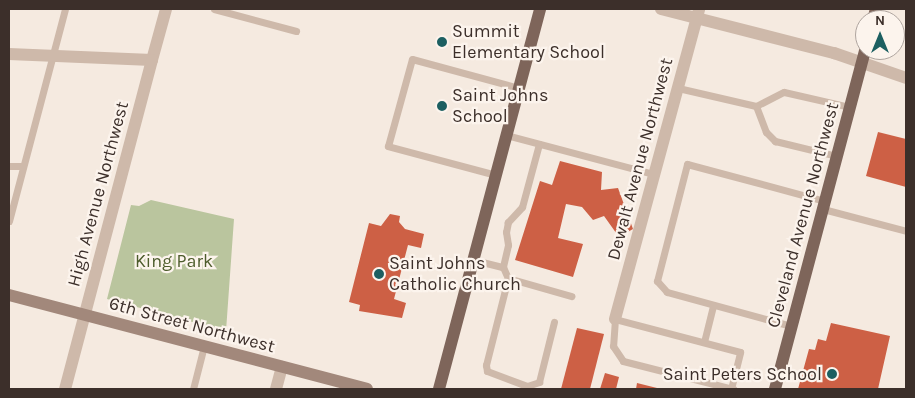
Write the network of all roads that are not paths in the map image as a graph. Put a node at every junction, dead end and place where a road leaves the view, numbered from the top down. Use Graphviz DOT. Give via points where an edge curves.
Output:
graph roads {
  1 [pos="64,9"];
  2 [pos="166,9"];
  3 [pos="214,9"];
  4 [pos="540,9"];
  5 [pos="667,10"];
  6 [pos="698,13"];
  7 [pos="296,31"];
  8 [pos="9,54"];
  9 [pos="855,54"];
  10 [pos="52,56"];
  11 [pos="152,60"];
  12 [pos="862,60"];
  13 [pos="871,60"];
  14 [pos="906,78"];
  15 [pos="519,88"];
  16 [pos="678,88"];
  17 [pos="756,106"];
  18 [pos="850,107"];
  19 [pos="506,135"];
  20 [pos="539,144"];
  21 [pos="837,156"];
  22 [pos="9,166"];
  23 [pos="23,166"];
  24 [pos="654,174"];
  25 [pos="496,175"];
  26 [pos="824,205"];
  27 [pos="9,221"];
  28 [pos="906,231"];
  29 [pos="474,260"];
  30 [pos="503,267"];
  31 [pos="508,278"];
  32 [pos="9,295"];
  33 [pos="571,296"];
  34 [pos="713,305"];
  35 [pos="85,315"];
  36 [pos="615,319"];
  37 [pos="554,322"];
  38 [pos="792,326"];
  39 [pos="704,342"];
  40 [pos="204,346"];
  41 [pos="282,367"];
  42 [pos="516,386"];
  43 [pos="65,389"];
  44 [pos="193,389"];
  45 [pos="276,389"];
  46 [pos="367,389"];
  47 [pos="439,389"];
  48 [pos="732,389"];
  49 [pos="775,389"];
  1 -- 10 [label="lane"];
  2 -- 11 [label="street, High Avenue Northwest"];
  3 -- 7 [label="lane"];
  4 -- 15 [label="main road"];
  5 -- 6 [label="street"];
  6 -- 9 [label="street"];
  6 -- 16 [label="street, Dewalt Avenue Northwest"];
  8 -- 10 [label="street"];
  10 -- 11 [label="street"];
  10 -- 23 [label="lane"];
  11 -- 35 [label="street, High Avenue Northwest"];
  12 -- 18 [label="main road, Cleveland Avenue Northwest"];
  13 -- 14 [label="street"];
  15 -- 19 [label="main road"];
  15 -- 25 [label="lane" via="412,59 388,146"];
  16 -- 17 [label="lane"];
  16 -- 24 [label="street, Dewalt Avenue Northwest"];
  17 -- 18 [label="lane" via="784,92"];
  17 -- 21 [label="lane" via="766,132 775,141"];
  18 -- 21 [label="main road, Cleveland Avenue Northwest"];
  19 -- 20 [label="lane"];
  19 -- 25 [label="main road"];
  20 -- 24 [label="lane"];
  20 -- 30 [label="lane" via="522,207 508,222"];
  21 -- 26 [label="main road, Cleveland Avenue Northwest"];
  22 -- 23 [label="lane"];
  23 -- 27 [label="lane"];
  24 -- 36 [label="street, Dewalt Avenue Northwest"];
  25 -- 29 [label="main road"];
  26 -- 28 [label="lane"];
  26 -- 34 [label="lane" via="687,164 657,281 667,292"];
  26 -- 38 [label="main road, Cleveland Avenue Northwest"];
  29 -- 30 [label="lane"];
  29 -- 47 [label="main road"];
  30 -- 31 [label="lane"];
  31 -- 33 [label="lane"];
  31 -- 42 [label="lane" via="486,366 490,374"];
  32 -- 35 [label="main road, 6th Street Northwest"];
  34 -- 38 [label="lane"];
  34 -- 39 [label="lane"];
  35 -- 40 [label="main road, 6th Street Northwest"];
  35 -- 43 [label="street, High Avenue Northwest"];
  36 -- 39 [label="lane"];
  36 -- 48 [label="lane" via="613,346 623,361"];
  37 -- 42 [label="lane" via="539,382"];
  38 -- 49 [label="main road, Cleveland Avenue Northwest"];
  39 -- 48 [label="lane" via="740,352"];
  40 -- 41 [label="main road, 6th Street Northwest"];
  40 -- 44 [label="lane"];
  41 -- 45 [label="street"];
  41 -- 46 [label="main road, 6th Street Northwest"];
}
